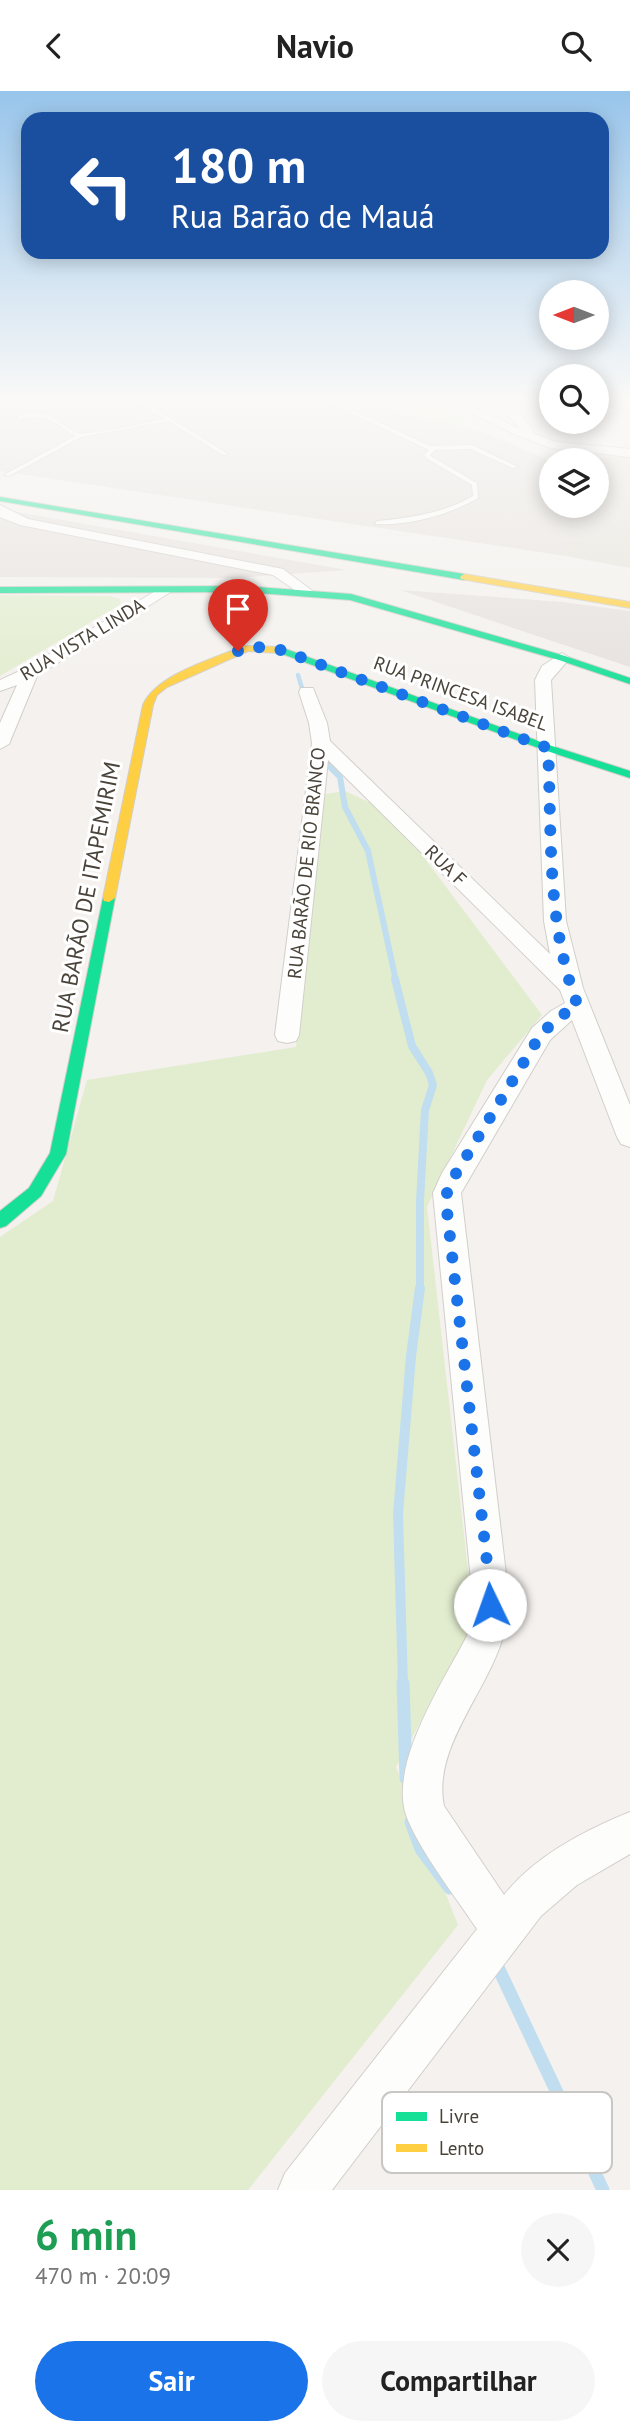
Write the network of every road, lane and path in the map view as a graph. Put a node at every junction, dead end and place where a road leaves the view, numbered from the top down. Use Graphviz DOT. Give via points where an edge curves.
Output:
graph roads {
  1 [pos="4,500"];
  2 [pos="61,500"];
  3 [pos="72,500"];
  4 [pos="72,500"];
  5 [pos="472,500"];
  6 [pos="92,503"];
  7 [pos="377,523"];
  8 [pos="0,590"];
  9 [pos="164,590"];
  10 [pos="307,592"];
  11 [pos="630,592"];
  12 [pos="630,604"];
  13 [pos="278,649"];
  14 [pos="562,657"];
  15 [pos="30,673"];
  16 [pos="630,681"];
  17 [pos="0,686"];
  18 [pos="307,692"];
  19 [pos="321,743"];
  20 [pos="0,744"];
  21 [pos="548,748"];
  22 [pos="630,775"];
  23 [pos="575,997"];
  24 [pos="287,1035"];
  25 [pos="630,1137"];
  26 [pos="0,1221"];
  27 [pos="630,1832"];
  28 [pos="503,1932"];
  29 [pos="302,2190"];
  1 -- 10 [label="street" via="1,513 8,517 278,572"];
  2 -- 12 [label="main road"];
  3 -- 6 [label="main road"];
  4 -- 6 [label="main road"];
  5 -- 7 [label="lane"];
  6 -- 11 [label="main road"];
  8 -- 9 [label="main road"];
  9 -- 10 [label="main road"];
  9 -- 15 [label="street, RUA VISTA LINDA"];
  10 -- 14 [label="main road" via="380,603"];
  13 -- 21 [label="main road, RUA PRINCESA ISABEL"];
  13 -- 26 [label="main road, RUA BARÃO DE ITAPEMIRIM" via="238,651 174,679 153,694 58,1154 43,1186"];
  14 -- 16 [label="main road"];
  14 -- 21 [label="street" via="543,680"];
  15 -- 17 [label="street, RUA VISTA LINDA"];
  15 -- 20 [label="street"];
  18 -- 19 [label="street, RUA BARÃO DE RIO BRANCO"];
  19 -- 23 [label="street, RUA F"];
  19 -- 24 [label="street, RUA BARÃO DE RIO BRANCO"];
  21 -- 22 [label="main road, RUA PRINCESA ISABEL"];
  21 -- 23 [label="street" via="555,921"];
  23 -- 25 [label="street"];
  23 -- 28 [label="street" via="541,1034 447,1193 490,1591 489,1619 484,1640 426,1759 420,1777 421,1797 426,1815"];
  27 -- 28 [label="street" via="548,1879"];
  28 -- 29 [label="street"];
}
